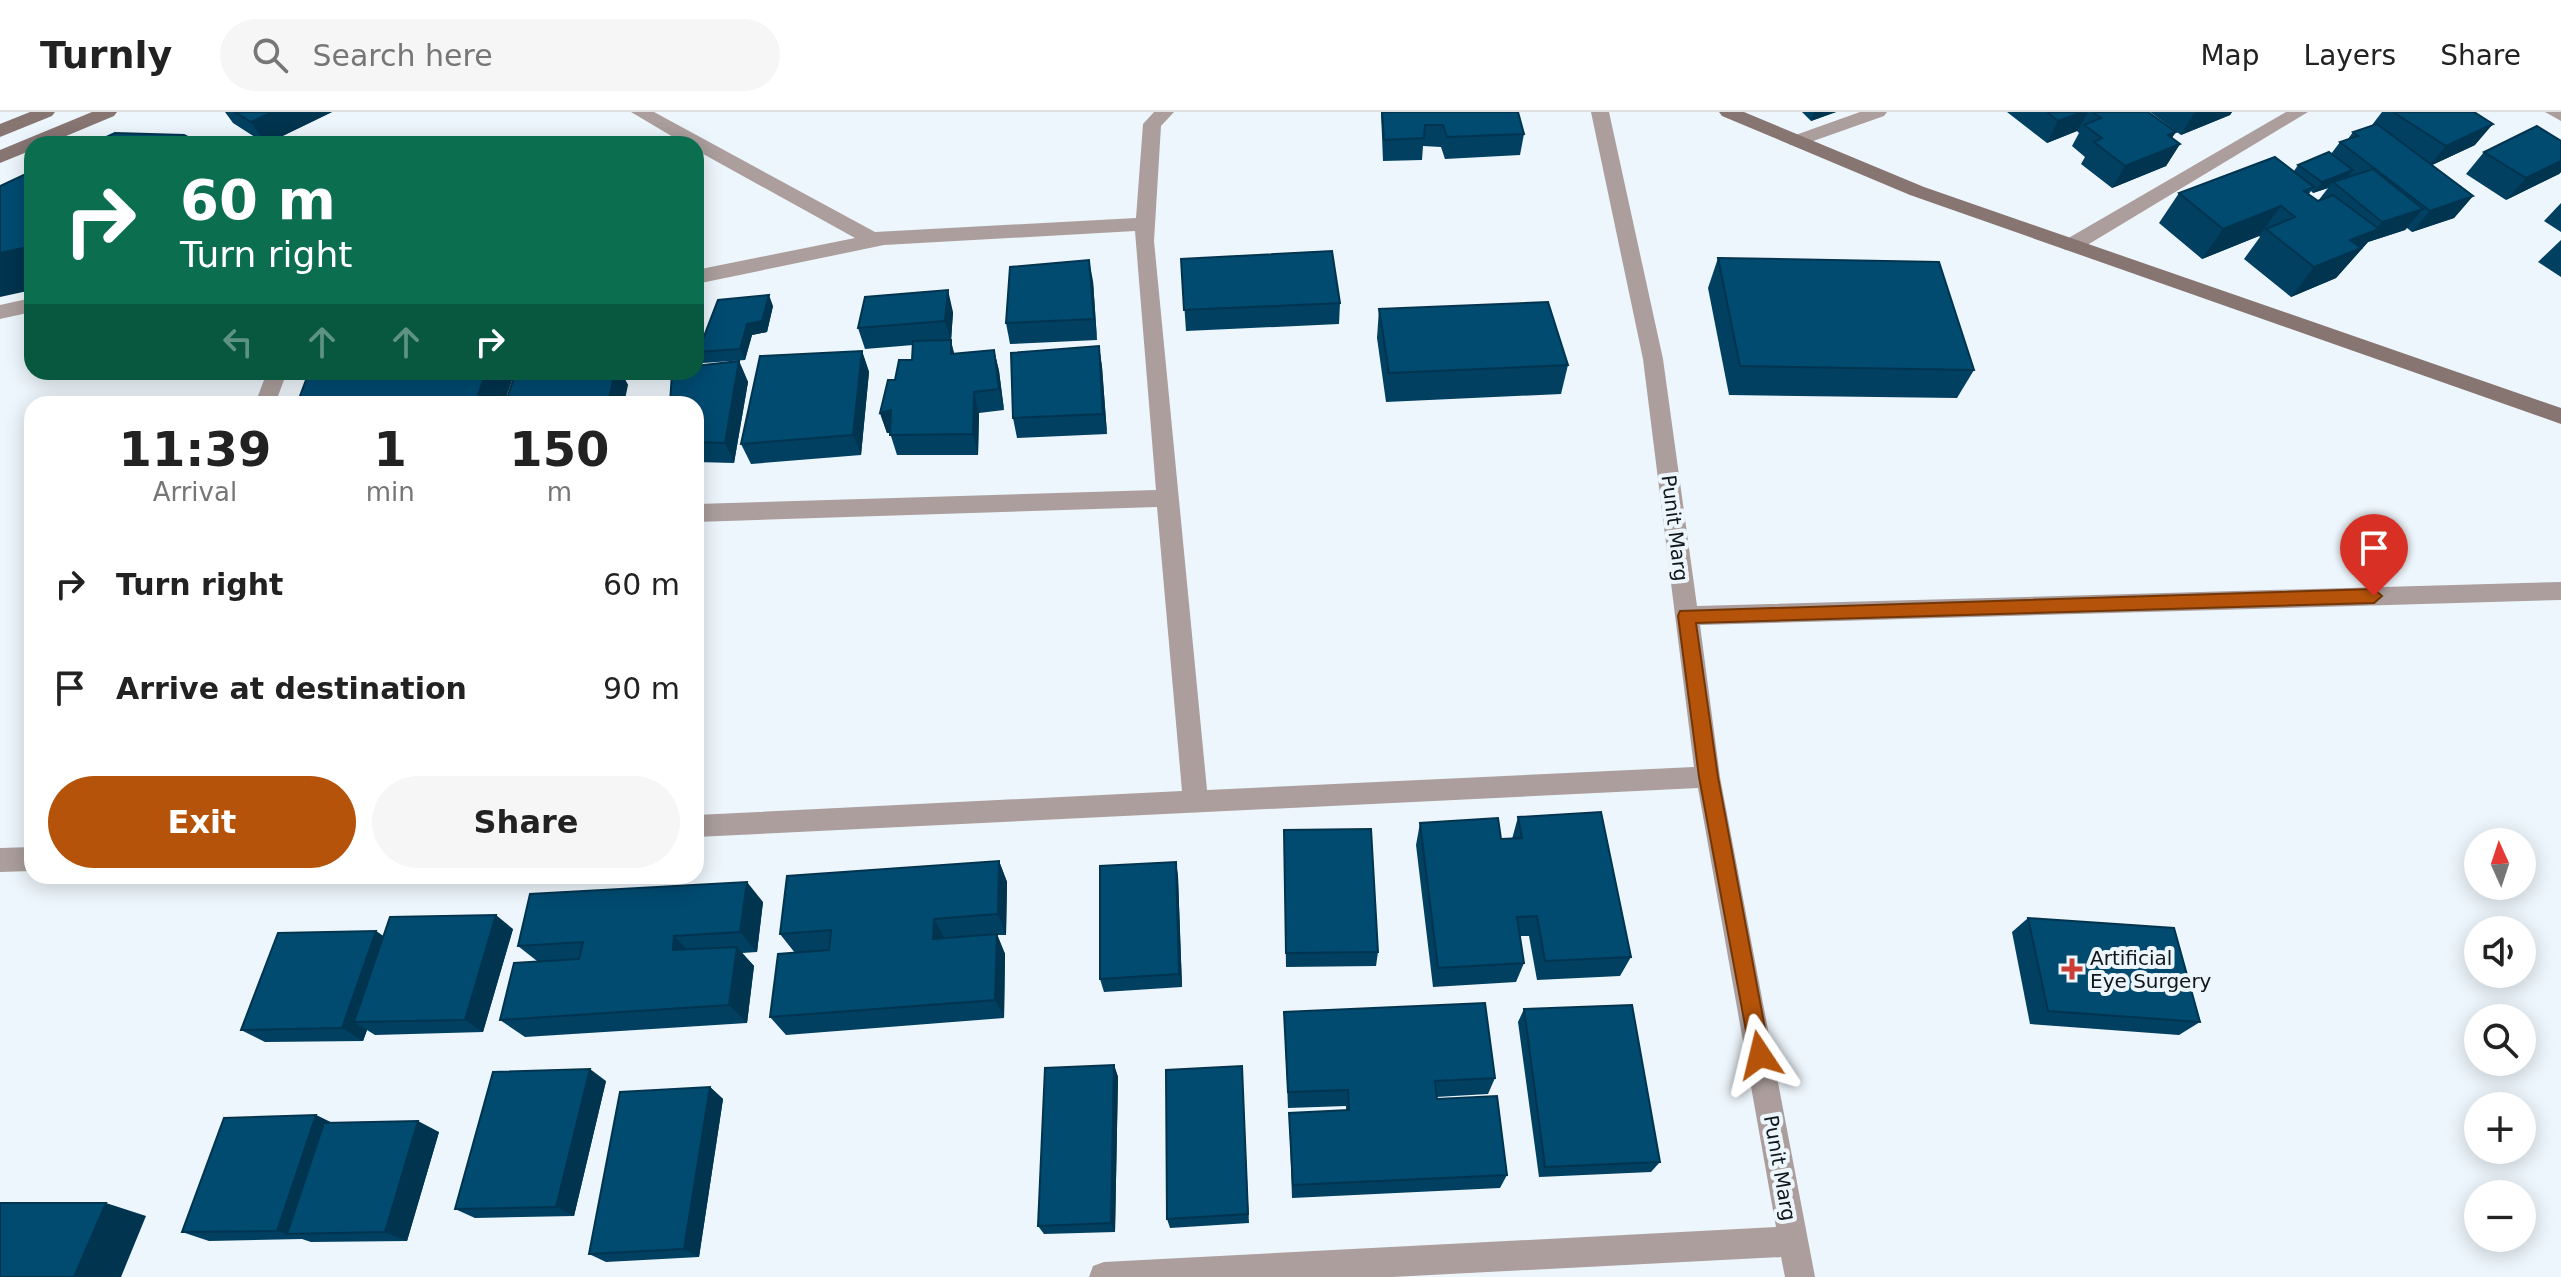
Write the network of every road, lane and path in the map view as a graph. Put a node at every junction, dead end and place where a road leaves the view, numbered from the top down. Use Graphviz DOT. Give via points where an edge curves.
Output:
graph roads {
  1 [pos="46,112"];
  2 [pos="108,112"];
  3 [pos="640,112"];
  4 [pos="1165,112"];
  5 [pos="1600,112"];
  6 [pos="1728,112"];
  7 [pos="1878,112"];
  8 [pos="2299,112"];
  9 [pos="2554,112"];
  10 [pos="2561,115"];
  11 [pos="0,131"];
  12 [pos="50,136"];
  13 [pos="684,136"];
  14 [pos="1796,141"];
  15 [pos="24,147"];
  16 [pos="704,147"];
  17 [pos="0,157"];
  18 [pos="1145,224"];
  19 [pos="887,238"];
  20 [pos="2072,245"];
  21 [pos="704,275"];
  22 [pos="24,307"];
  23 [pos="0,312"];
  24 [pos="2561,416"];
  25 [pos="1167,498"];
  26 [pos="704,513"];
  27 [pos="2561,591"];
  28 [pos="1687,616"];
  29 [pos="1708,777"];
  30 [pos="1195,800"];
  31 [pos="704,826"];
  32 [pos="24,859"];
  33 [pos="0,860"];
  34 [pos="1794,1241"];
  35 [pos="1104,1277"];
  36 [pos="1800,1277"];
  1 -- 11 [label="street"];
  2 -- 12 [label="street"];
  3 -- 13 [label="street"];
  4 -- 18 [label="street" via="1152,124"];
  5 -- 28 [label="street, Punit Marg" via="1653,359"];
  6 -- 14 [label="street"];
  7 -- 14 [label="street"];
  8 -- 20 [label="street"];
  9 -- 10 [label="street"];
  14 -- 20 [label="street" via="1917,191"];
  15 -- 17 [label="street"];
  16 -- 19 [label="street" via="872,239"];
  18 -- 19 [label="street"];
  18 -- 25 [label="street"];
  19 -- 21 [label="street"];
  20 -- 24 [label="street"];
  22 -- 23 [label="street"];
  25 -- 26 [label="street"];
  25 -- 30 [label="street"];
  27 -- 28 [label="street"];
  28 -- 29 [label="street, Punit Marg"];
  29 -- 30 [label="street"];
  29 -- 34 [label="street, Punit Marg"];
  30 -- 31 [label="street"];
  32 -- 33 [label="street"];
  34 -- 35 [label="street"];
  34 -- 36 [label="street, Punit Marg"];
}
